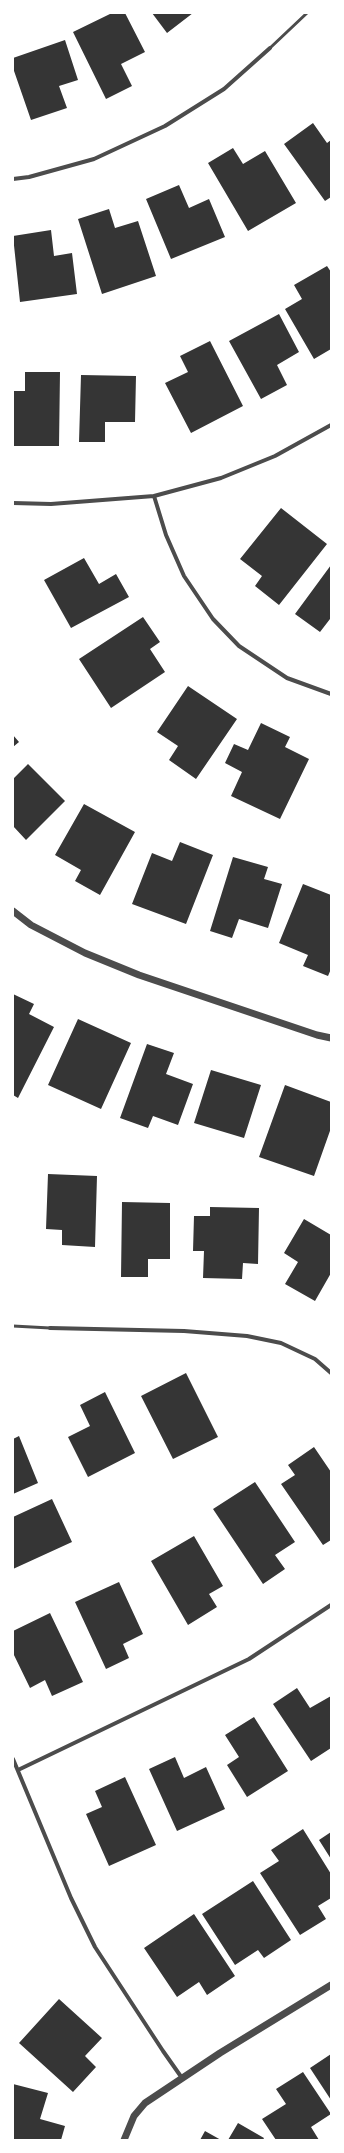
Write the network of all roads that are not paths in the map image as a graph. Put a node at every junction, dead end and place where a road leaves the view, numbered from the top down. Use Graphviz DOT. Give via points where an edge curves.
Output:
graph roads {
  1 [pos="307,13"];
  2 [pos="270,48"];
  3 [pos="13,179"];
  4 [pos="331,425"];
  5 [pos="154,496"];
  6 [pos="13,503"];
  7 [pos="331,694"];
  8 [pos="13,911"];
  9 [pos="331,1038"];
  10 [pos="13,1326"];
  11 [pos="50,1328"];
  12 [pos="331,1373"];
  13 [pos="331,1605"];
  14 [pos="13,1759"];
  15 [pos="18,1770"];
  16 [pos="331,1985"];
  17 [pos="182,2078"];
  18 [pos="124,2140"];
  1 -- 2 [label="lane"];
  2 -- 3 [label="street" via="224,89 165,126 94,159"];
  4 -- 5 [label="street" via="275,456 221,478"];
  5 -- 6 [label="street" via="51,504"];
  5 -- 7 [label="street" via="166,536 184,576 213,619 239,646 287,678"];
  8 -- 9 [label="street" via="31,925 85,953 132,972"];
  10 -- 11 [label="lane"];
  11 -- 12 [label="street" via="184,1331 247,1336 281,1343 314,1359"];
  13 -- 15 [label="street" via="249,1658"];
  14 -- 15 [label="street"];
  15 -- 17 [label="street" via="71,1898 95,1947"];
  16 -- 17 [label="street"];
  17 -- 18 [label="street" via="145,2103 134,2116"];
}
